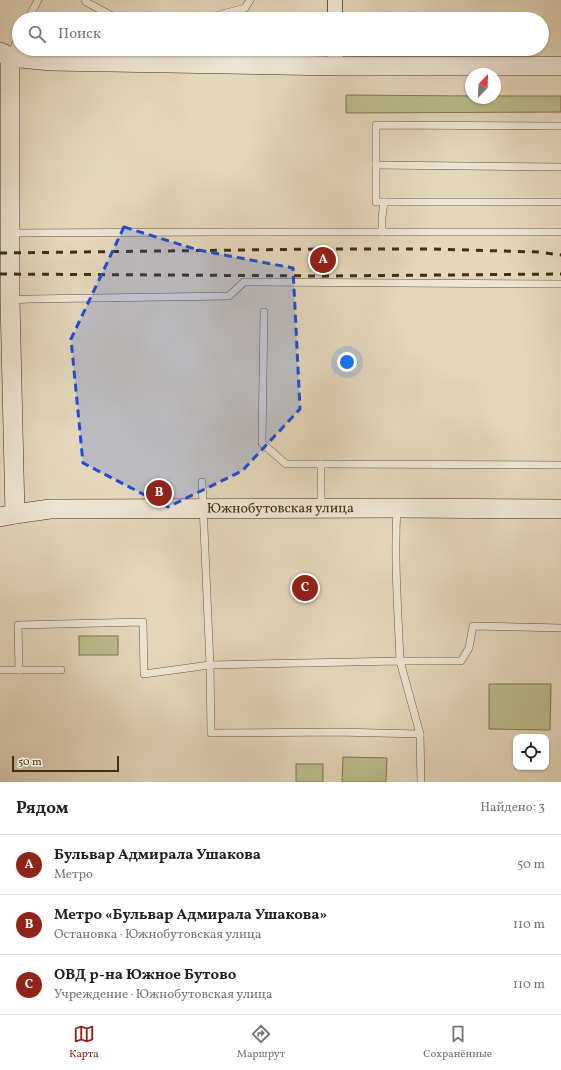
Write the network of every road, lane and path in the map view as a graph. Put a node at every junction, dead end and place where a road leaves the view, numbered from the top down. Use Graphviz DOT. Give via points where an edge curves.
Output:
graph roads {
  1 [pos="38,0"];
  2 [pos="84,0"];
  3 [pos="250,0"];
  4 [pos="335,0"];
  5 [pos="32,12"];
  6 [pos="105,12"];
  7 [pos="230,12"];
  8 [pos="335,12"];
  9 [pos="12,46"];
  10 [pos="5,54"];
  11 [pos="18,56"];
  12 [pos="335,57"];
  13 [pos="561,66"];
  14 [pos="561,126"];
  15 [pos="376,165"];
  16 [pos="561,166"];
  17 [pos="384,202"];
  18 [pos="561,202"];
  19 [pos="382,232"];
  20 [pos="561,232"];
  21 [pos="10,233"];
  22 [pos="561,284"];
  23 [pos="8,296"];
  24 [pos="264,312"];
  25 [pos="321,464"];
  26 [pos="561,465"];
  27 [pos="202,482"];
  28 [pos="204,508"];
  29 [pos="321,508"];
  30 [pos="397,508"];
  31 [pos="561,509"];
  32 [pos="8,515"];
  33 [pos="561,628"];
  34 [pos="400,662"];
  35 [pos="210,666"];
  36 [pos="0,670"];
  37 [pos="20,670"];
  38 [pos="61,670"];
  39 [pos="420,734"];
  40 [pos="421,782"];
  1 -- 5 [label="lane"];
  2 -- 6 [label="lane"];
  3 -- 7 [label="lane" via="245,8"];
  4 -- 8 [label="street"];
  9 -- 10 [label="lane"];
  10 -- 21 [label="street"];
  11 -- 12 [label="street" via="52,61"];
  12 -- 13 [label="street"];
  14 -- 15 [label="lane" via="376,125"];
  15 -- 16 [label="lane"];
  15 -- 17 [label="lane" via="376,202"];
  17 -- 18 [label="lane"];
  17 -- 19 [label="lane"];
  19 -- 20 [label="lane"];
  19 -- 21 [label="lane"];
  21 -- 23 [label="street"];
  22 -- 23 [label="lane" via="244,282 229,296 30,299"];
  23 -- 32 [label="street"];
  24 -- 25 [label="lane" via="262,443 286,464"];
  25 -- 26 [label="lane"];
  25 -- 29 [label="lane"];
  27 -- 28 [label="lane"];
  28 -- 29 [label="street, Южнобутовская улица"];
  28 -- 32 [label="street, Южнобутовская улица" via="50,509"];
  28 -- 35 [label="lane"];
  29 -- 30 [label="street, Южнобутовская улица"];
  30 -- 31 [label="street, Южнобутовская улица"];
  30 -- 34 [label="lane" via="396,582"];
  33 -- 34 [label="lane" via="473,626 469,648 461,661"];
  34 -- 35 [label="lane"];
  34 -- 39 [label="lane"];
  35 -- 37 [label="lane" via="144,674 143,622 18,626"];
  35 -- 39 [label="lane" via="211,733"];
  36 -- 37 [label="lane"];
  37 -- 38 [label="lane"];
  39 -- 40 [label="lane"];
}
